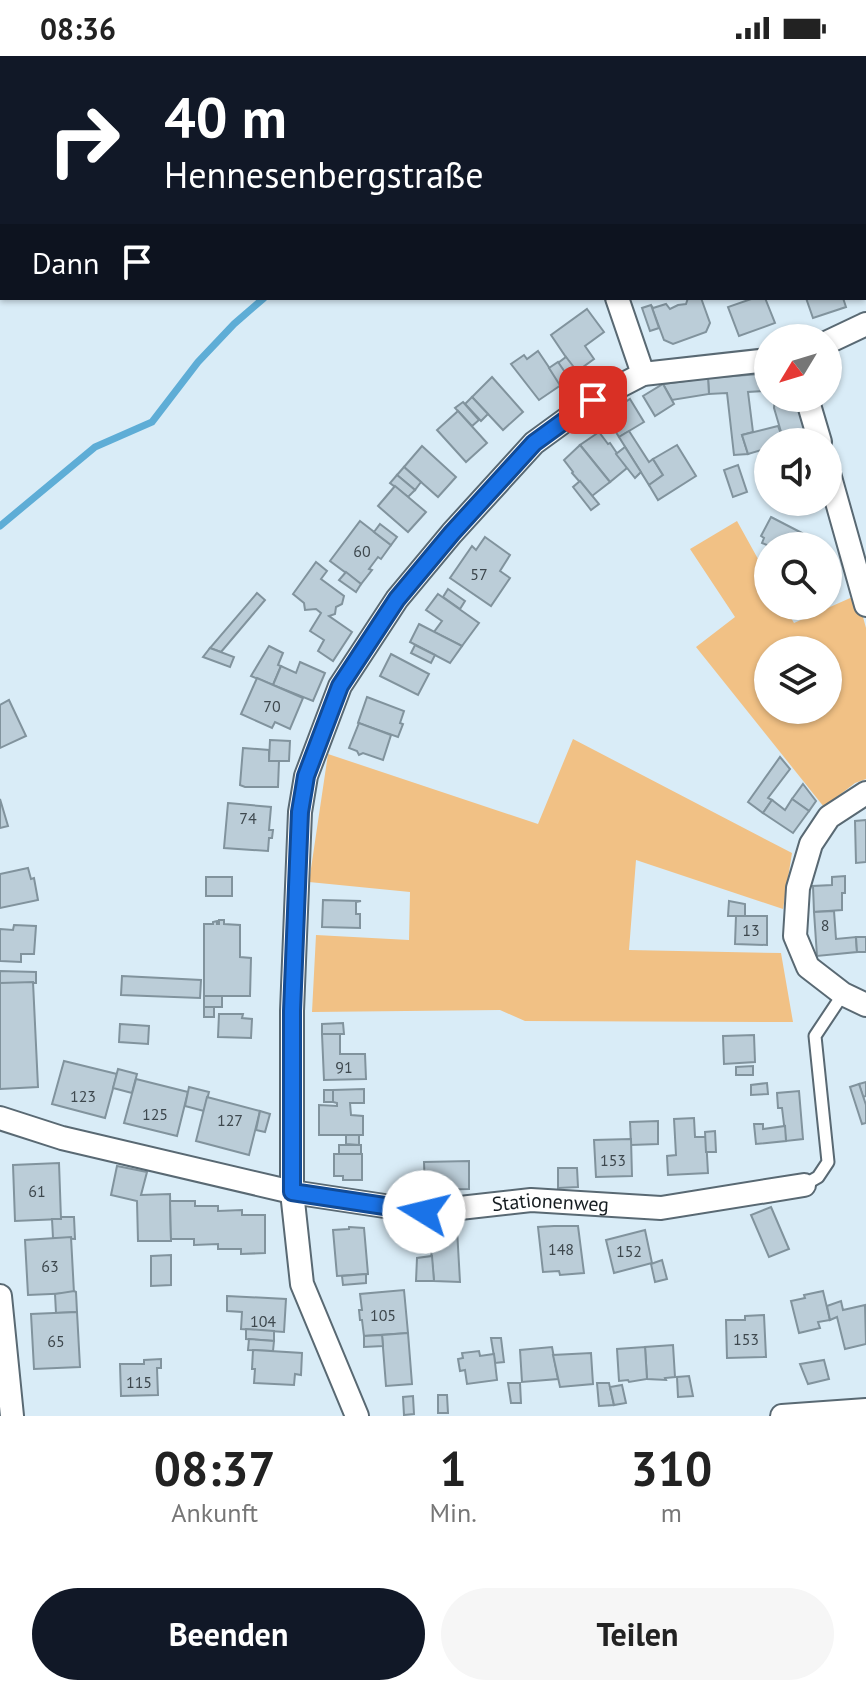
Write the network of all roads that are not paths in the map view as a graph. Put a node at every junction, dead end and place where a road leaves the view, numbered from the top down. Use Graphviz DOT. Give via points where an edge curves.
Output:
graph roads {
  1 [pos="618,300"];
  2 [pos="866,324"];
  3 [pos="842,335"];
  4 [pos="754,362"];
  5 [pos="643,374"];
  6 [pos="841,516"];
  7 [pos="866,605"];
  8 [pos="866,793"];
  9 [pos="843,994"];
  10 [pos="866,1005"];
  11 [pos="0,1118"];
  12 [pos="804,1185"];
  13 [pos="292,1192"];
  14 [pos="0,1296"];
  15 [pos="866,1410"];
  16 [pos="12,1416"];
  17 [pos="357,1416"];
  18 [pos="782,1416"];
  1 -- 5 [label="street"];
  2 -- 3 [label="street"];
  4 -- 5 [label="street"];
  5 -- 13 [label="street" via="593,400 534,443 397,599 340,686 306,776 300,812 291,1025"];
  6 -- 7 [label="street"];
  8 -- 9 [label="street" via="829,817 811,844 798,888 795,936 808,967"];
  9 -- 10 [label="street"];
  9 -- 12 [label="lane, Stationenweg" via="815,1036 828,1162"];
  11 -- 13 [label="street, Stationenweg" via="62,1138"];
  12 -- 13 [label="street, Stationenweg" via="661,1208 531,1200 424,1212"];
  13 -- 17 [label="street" via="302,1284"];
  14 -- 16 [label="street"];
  15 -- 18 [label="street"];
}
